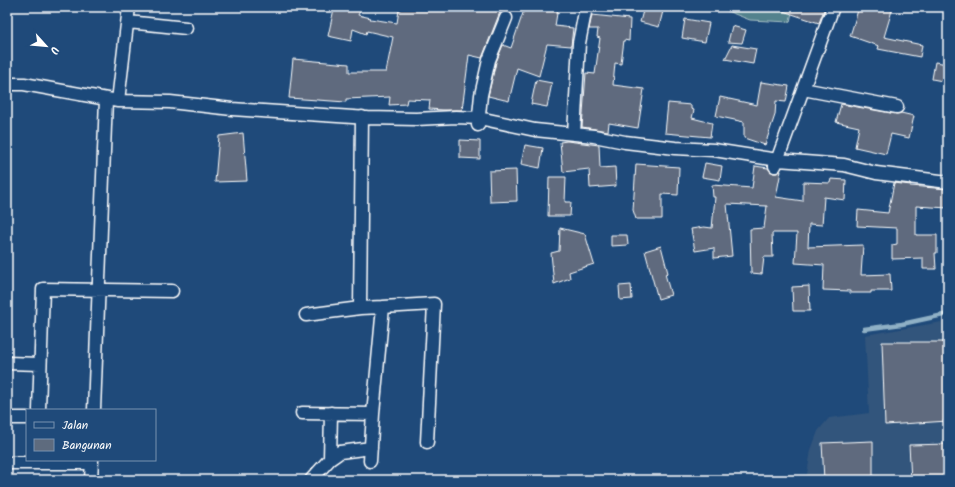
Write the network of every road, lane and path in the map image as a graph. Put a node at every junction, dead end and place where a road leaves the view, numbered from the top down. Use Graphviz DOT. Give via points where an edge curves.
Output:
graph roads {
  1 [pos="129,7"];
  2 [pos="586,7"];
  3 [pos="833,7"];
  4 [pos="506,18"];
  5 [pos="128,22"];
  6 [pos="186,28"];
  7 [pos="7,84"];
  8 [pos="803,89"];
  9 [pos="106,99"];
  10 [pos="118,101"];
  11 [pos="897,107"];
  12 [pos="362,117"];
  13 [pos="478,122"];
  14 [pos="574,134"];
  15 [pos="777,163"];
  16 [pos="948,182"];
  17 [pos="98,290"];
  18 [pos="172,291"];
  19 [pos="383,307"];
  20 [pos="360,308"];
  21 [pos="306,315"];
  22 [pos="7,363"];
  23 [pos="40,364"];
  24 [pos="39,409"];
  25 [pos="94,409"];
  26 [pos="302,412"];
  27 [pos="331,413"];
  28 [pos="373,414"];
  29 [pos="7,418"];
  30 [pos="26,418"];
  31 [pos="427,442"];
  32 [pos="371,448"];
  33 [pos="330,459"];
  34 [pos="370,461"];
  35 [pos="7,462"];
  36 [pos="36,462"];
  37 [pos="92,462"];
  38 [pos="91,480"];
  39 [pos="311,480"];
  1 -- 5 [label="street"];
  2 -- 14 [label="street" via="579,43"];
  3 -- 8 [label="street"];
  4 -- 13 [label="street" via="489,60"];
  5 -- 6 [label="street"];
  5 -- 10 [label="street"];
  7 -- 9 [label="street" via="24,84"];
  8 -- 11 [label="street"];
  8 -- 15 [label="street"];
  9 -- 10 [label="street"];
  9 -- 17 [label="street"];
  10 -- 12 [label="street" via="170,102 232,109"];
  12 -- 13 [label="street" via="456,117"];
  12 -- 20 [label="street"];
  13 -- 14 [label="street"];
  14 -- 15 [label="street" via="668,147 714,150"];
  15 -- 16 [label="street" via="844,165 876,173"];
  17 -- 18 [label="street"];
  17 -- 23 [label="street" via="43,289"];
  17 -- 25 [label="street"];
  19 -- 20 [label="street"];
  19 -- 28 [label="street"];
  19 -- 31 [label="street" via="434,304"];
  20 -- 21 [label="street"];
  22 -- 23 [label="street"];
  23 -- 24 [label="street"];
  26 -- 27 [label="street"];
  27 -- 28 [label="street"];
  27 -- 33 [label="street"];
  28 -- 32 [label="street"];
  29 -- 30 [label="street"];
  32 -- 33 [label="street" via="340,452"];
  32 -- 34 [label="street"];
  33 -- 39 [label="street"];
  35 -- 36 [label="street"];
  36 -- 37 [label="street"];
  37 -- 38 [label="street"];
}
